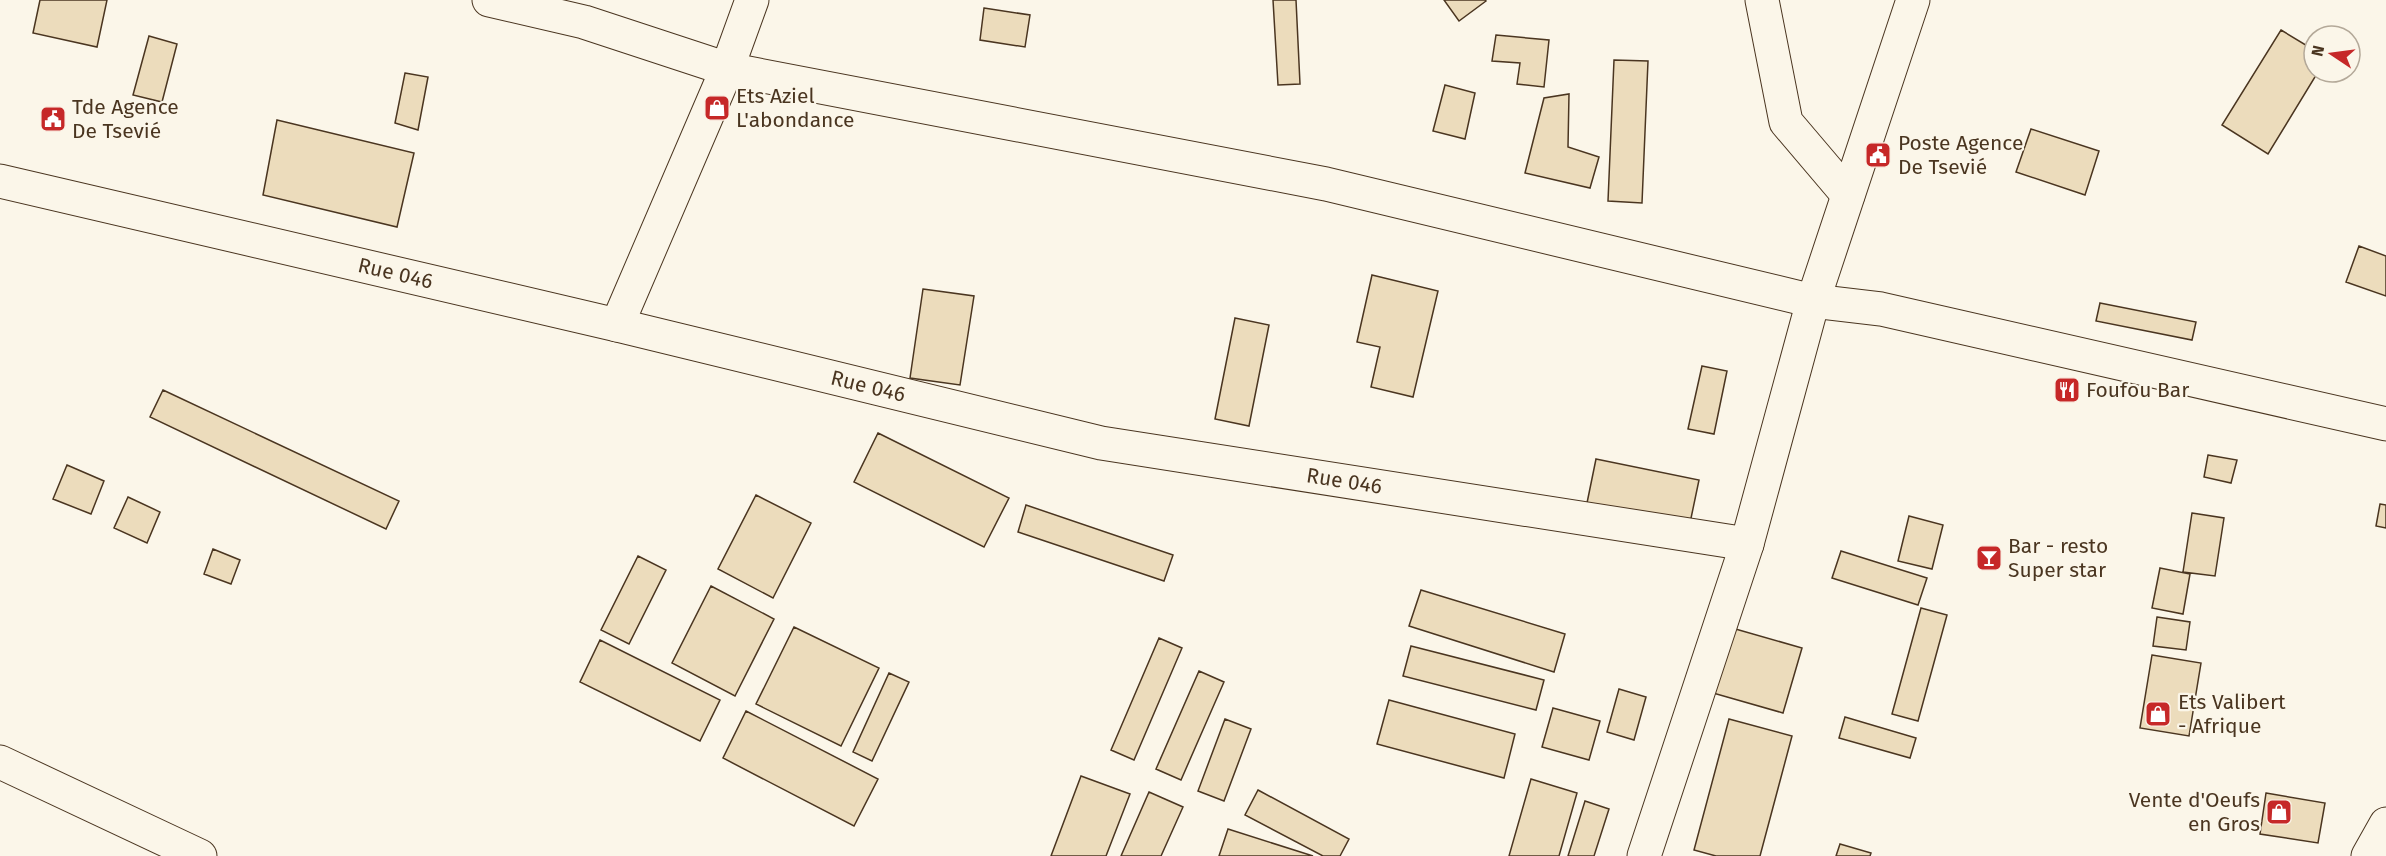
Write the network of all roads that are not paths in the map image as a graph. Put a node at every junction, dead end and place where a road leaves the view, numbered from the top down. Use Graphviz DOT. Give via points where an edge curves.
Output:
graph roads {
  1 [pos="489,0"];
  2 [pos="752,0"];
  3 [pos="1762,0"];
  4 [pos="1913,0"];
  5 [pos="585,11"];
  6 [pos="728,69"];
  7 [pos="0,181"];
  8 [pos="1848,195"];
  9 [pos="1813,302"];
  10 [pos="617,326"];
  11 [pos="2386,424"];
  12 [pos="1746,544"];
  13 [pos="0,762"];
  14 [pos="2386,824"];
  15 [pos="200,856"];
  16 [pos="1644,856"];
  17 [pos="2368,856"];
  1 -- 5 [label="street"];
  2 -- 6 [label="street"];
  3 -- 8 [label="street" via="1786,122"];
  4 -- 8 [label="street"];
  5 -- 6 [label="street"];
  6 -- 9 [label="street" via="1326,184"];
  6 -- 10 [label="street"];
  7 -- 10 [label="street, Rue 046 / Rue 046"];
  8 -- 9 [label="street"];
  9 -- 11 [label="street" via="1881,309"];
  9 -- 12 [label="street"];
  10 -- 12 [label="street, Rue 046 / Rue 046" via="1101,444"];
  12 -- 16 [label="street"];
  13 -- 15 [label="street"];
  14 -- 17 [label="street"];
}
